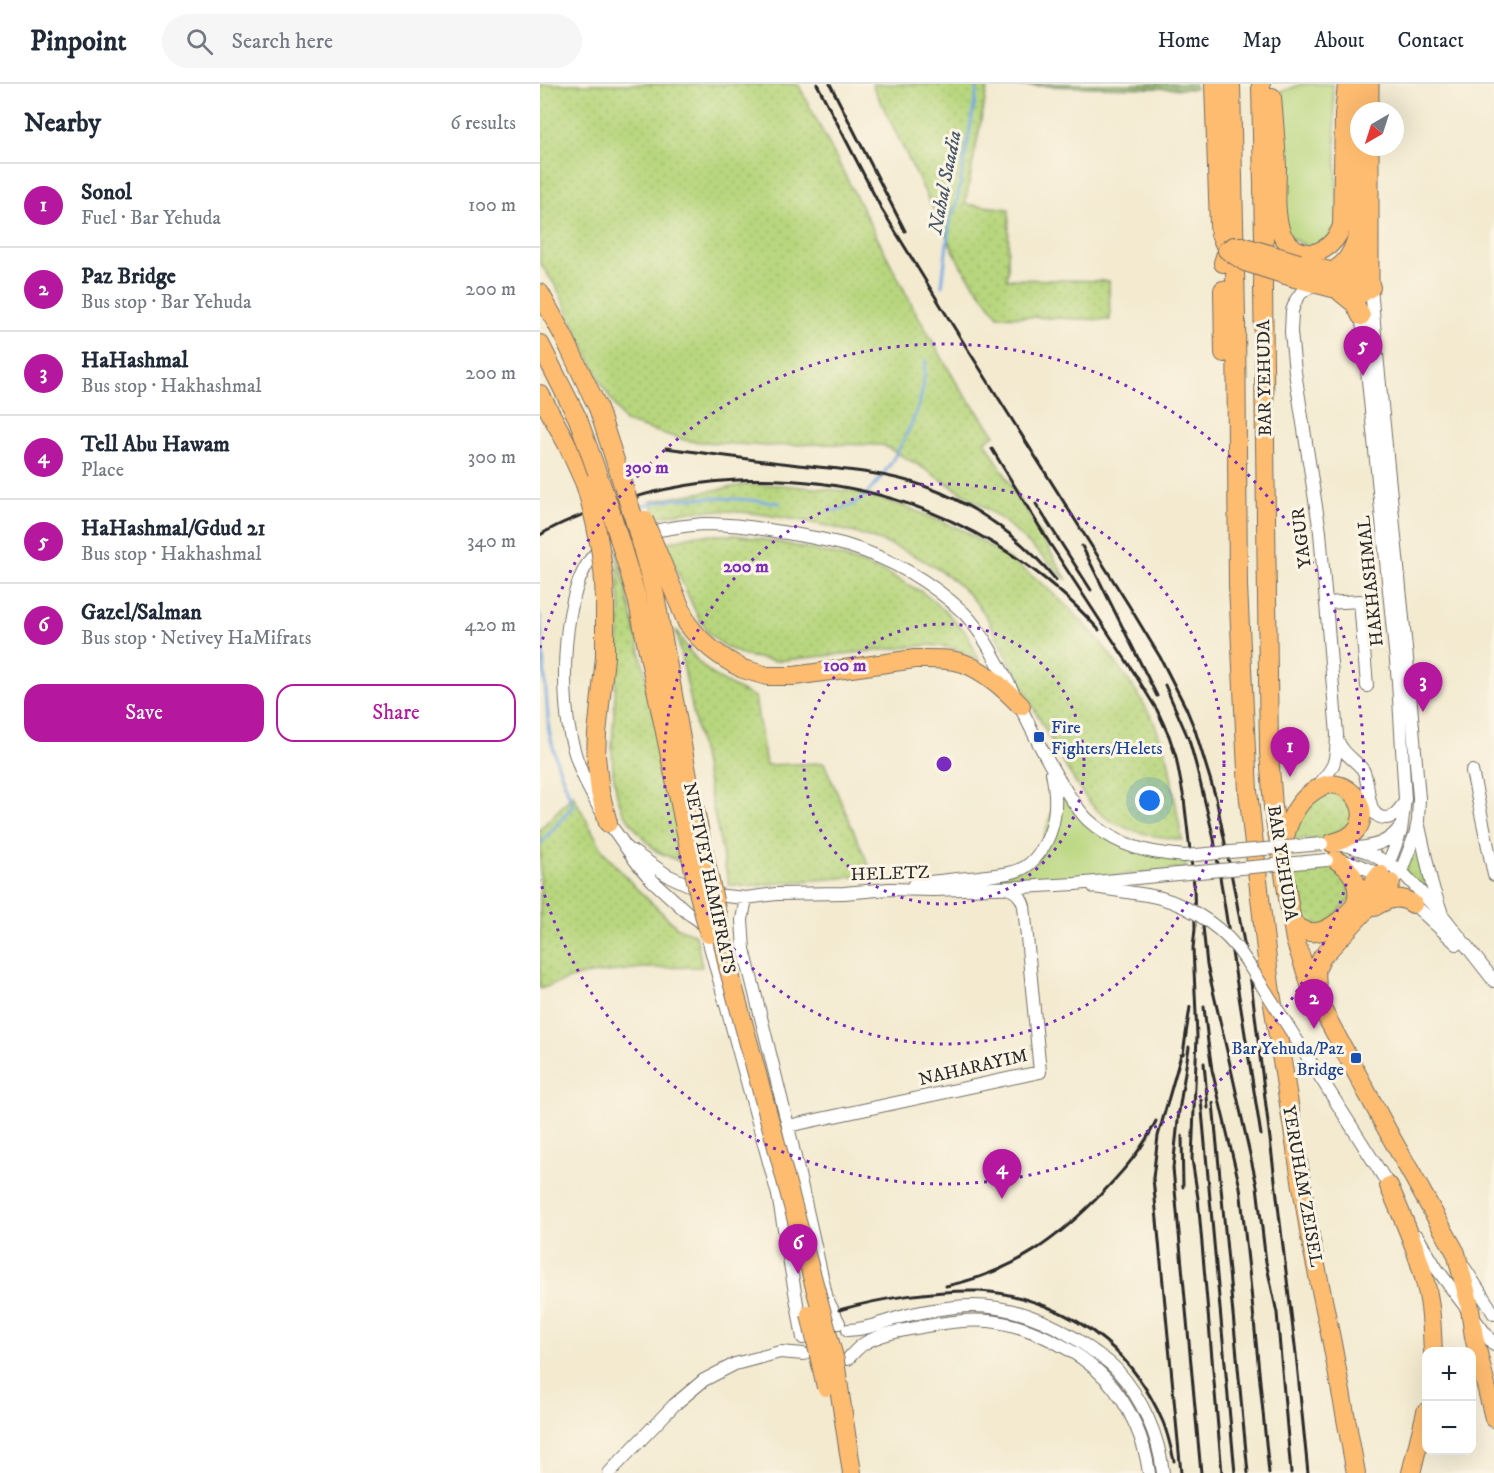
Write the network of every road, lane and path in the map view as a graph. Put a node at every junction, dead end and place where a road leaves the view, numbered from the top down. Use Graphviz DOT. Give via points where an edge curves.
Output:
graph roads {
  1 [pos="1215,84"];
  2 [pos="1231,84"];
  3 [pos="1261,84"];
  4 [pos="1271,84"];
  5 [pos="1347,84"];
  6 [pos="1357,84"];
  7 [pos="1371,84"];
  8 [pos="1371,102"];
  9 [pos="1370,156"];
  10 [pos="1359,231"];
  11 [pos="1227,250"];
  12 [pos="1297,270"];
  13 [pos="1332,271"];
  14 [pos="1314,284"];
  15 [pos="1363,287"];
  16 [pos="1337,290"];
  17 [pos="540,293"];
  18 [pos="1361,316"];
  19 [pos="540,344"];
  20 [pos="540,394"];
  21 [pos="598,408"];
  22 [pos="1238,586"];
  23 [pos="1326,603"];
  24 [pos="1367,686"];
  25 [pos="1020,706"];
  26 [pos="1337,735"];
  27 [pos="1050,766"];
  28 [pos="1472,771"];
  29 [pos="1314,790"];
  30 [pos="1248,791"];
  31 [pos="1405,799"];
  32 [pos="1403,821"];
  33 [pos="1418,821"];
  34 [pos="608,823"];
  35 [pos="626,847"];
  36 [pos="1357,848"];
  37 [pos="1329,852"];
  38 [pos="1282,855"];
  39 [pos="1390,873"];
  40 [pos="1494,876"];
  41 [pos="1075,884"];
  42 [pos="1035,886"];
  43 [pos="1003,888"];
  44 [pos="889,889"];
  45 [pos="746,898"];
  46 [pos="1413,904"];
  47 [pos="1024,906"];
  48 [pos="1360,909"];
  49 [pos="1444,918"];
  50 [pos="1292,921"];
  51 [pos="1492,978"];
  52 [pos="1321,1007"];
  53 [pos="788,1126"];
  54 [pos="1389,1186"];
  55 [pos="778,1195"];
  56 [pos="1456,1253"];
  57 [pos="827,1299"];
  58 [pos="1471,1314"];
  59 [pos="1494,1314"];
  60 [pos="844,1327"];
  61 [pos="803,1338"];
  62 [pos="1494,1345"];
  63 [pos="1433,1347"];
  64 [pos="1494,1351"];
  65 [pos="804,1354"];
  66 [pos="848,1359"];
  67 [pos="1479,1362"];
  68 [pos="832,1384"];
  69 [pos="1494,1418"];
  70 [pos="1422,1428"];
  71 [pos="609,1473"];
  72 [pos="841,1473"];
  73 [pos="852,1473"];
  74 [pos="1149,1473"];
  75 [pos="1163,1473"];
  76 [pos="1356,1473"];
  77 [pos="1411,1473"];
  1 -- 11 [label="highway" via="1219,225"];
  2 -- 22 [label="highway, BAR YEHUDA"];
  3 -- 38 [label="highway, BAR YEHUDA" via="1269,752"];
  4 -- 5 [label="highway" via="1281,234 1301,252 1314,254 1333,242 1342,226"];
  6 -- 10 [label="main road"];
  7 -- 8 [label="main road"];
  9 -- 15 [label="main road"];
  10 -- 13 [label="highway" via="1348,258"];
  10 -- 15 [label="main road"];
  11 -- 12 [label="highway, bridge" via="1250,264"];
  11 -- 22 [label="highway" via="1223,261 1225,416 1230,532"];
  12 -- 13 [label="highway"];
  12 -- 14 [label="highway"];
  13 -- 15 [label="highway"];
  14 -- 16 [label="highway"];
  14 -- 23 [label="street, YAGUR" via="1296,300 1291,332 1320,532"];
  15 -- 16 [label="highway"];
  15 -- 18 [label="street, HAKHASHMAL"];
  15 -- 33 [label="street, HAKHASHMAL" via="1375,334 1416,749"];
  16 -- 18 [label="highway" via="1355,304"];
  17 -- 21 [label="highway, NETIVEY HAMIFRATS"];
  18 -- 31 [label="street, HAKHASHMAL" via="1398,681"];
  19 -- 68 [label="highway, NETIVEY HAMIFRATS, bridge" via="578,419 636,598 699,895"];
  20 -- 34 [label="highway, bridge" via="585,484 601,544 605,572 605,657 596,756"];
  21 -- 25 [label="highway, bridge" via="687,623 713,651 743,669 767,676 794,676 915,659 963,663 1005,690"];
  21 -- 68 [label="highway, NETIVEY HAMIFRATS, bridge" via="655,595 728,967 835,1361"];
  22 -- 30 [label="highway, BAR YEHUDA"];
  23 -- 24 [label="street" via="1360,601"];
  23 -- 26 [label="street, YAGUR"];
  25 -- 27 [label="street"];
  25 -- 34 [label="street" via="990,649 963,612 907,570 879,557 818,539 736,526 674,527 621,538 605,545 579,578 571,608 565,670 573,749 588,788"];
  26 -- 29 [label="street, YAGUR" via="1333,768"];
  26 -- 31 [label="street" via="1343,752 1365,774 1376,813 1386,818 1392,816"];
  27 -- 37 [label="street, bridge" via="1073,802 1097,828 1144,851 1184,855"];
  27 -- 44 [label="street" via="1054,821 1044,847 1024,868"];
  28 -- 40 [label="street"];
  29 -- 37 [label="highway" via="1335,784 1347,789 1360,805 1362,817 1357,829"];
  29 -- 38 [label="highway" via="1291,817"];
  30 -- 76 [label="highway, YERUHAM ZEISEL" via="1270,987 1291,1121"];
  31 -- 32 [label="street, HAKHASHMAL"];
  32 -- 36 [label="street" via="1385,841"];
  32 -- 39 [label="street, HAKHASHMAL"];
  33 -- 39 [label="street, HAKHASHMAL" via="1412,844"];
  33 -- 49 [label="street" via="1432,885"];
  34 -- 35 [label="street"];
  35 -- 45 [label="street, HELETZ" via="693,887 714,895"];
  35 -- 55 [label="street" via="647,876 702,921"];
  36 -- 37 [label="street"];
  36 -- 39 [label="street"];
  37 -- 39 [label="street"];
  37 -- 41 [label="street, HELETZ, bridge"];
  37 -- 48 [label="highway" via="1356,882"];
  38 -- 50 [label="highway, BAR YEHUDA"];
  39 -- 46 [label="street"];
  39 -- 48 [label="highway"];
  39 -- 49 [label="street"];
  41 -- 42 [label="street, HELETZ"];
  41 -- 54 [label="street, bridge" via="1163,899 1200,916 1226,936 1248,964"];
  42 -- 43 [label="street, HELETZ"];
  42 -- 47 [label="street"];
  43 -- 44 [label="street, HELETZ"];
  43 -- 47 [label="street" via="1019,895"];
  44 -- 45 [label="street, HELETZ"];
  45 -- 53 [label="street" via="742,920 744,949"];
  46 -- 48 [label="highway" via="1394,898"];
  46 -- 51 [label="street"];
  47 -- 53 [label="street, NAHARAYIM" via="1040,1072"];
  48 -- 50 [label="highway" via="1324,931 1310,932"];
  48 -- 52 [label="highway" via="1318,963 1316,989"];
  49 -- 51 [label="street"];
  50 -- 52 [label="highway, BAR YEHUDA" via="1311,987"];
  52 -- 56 [label="highway, BAR YEHUDA"];
  53 -- 57 [label="street"];
  54 -- 58 [label="street" via="1428,1254"];
  54 -- 63 [label="highway" via="1424,1280"];
  55 -- 57 [label="street" via="791,1207 807,1272"];
  55 -- 61 [label="street"];
  56 -- 58 [label="highway, BAR YEHUDA"];
  56 -- 59 [label="street"];
  57 -- 60 [label="street"];
  58 -- 62 [label="street"];
  58 -- 67 [label="highway, BAR YEHUDA"];
  60 -- 61 [label="street" via="825,1320 811,1326"];
  60 -- 66 [label="street" via="853,1345"];
  60 -- 75 [label="street" via="859,1330 905,1316 974,1306 1010,1310 1057,1327 1096,1352 1128,1383 1158,1444"];
  61 -- 65 [label="street"];
  64 -- 67 [label="highway" via="1483,1352"];
  65 -- 66 [label="street" via="814,1366 829,1370"];
  65 -- 71 [label="street" via="780,1352 735,1364 704,1380 674,1405"];
  66 -- 74 [label="street" via="864,1344 908,1329 957,1321 1008,1324 1024,1329 1067,1349 1106,1378 1134,1422"];
  67 -- 69 [label="highway, BAR YEHUDA"];
  68 -- 72 [label="highway, NETIVEY HAMIFRATS"];
  68 -- 73 [label="highway, NETIVEY HAMIFRATS"];
  70 -- 77 [label="highway"];
}
